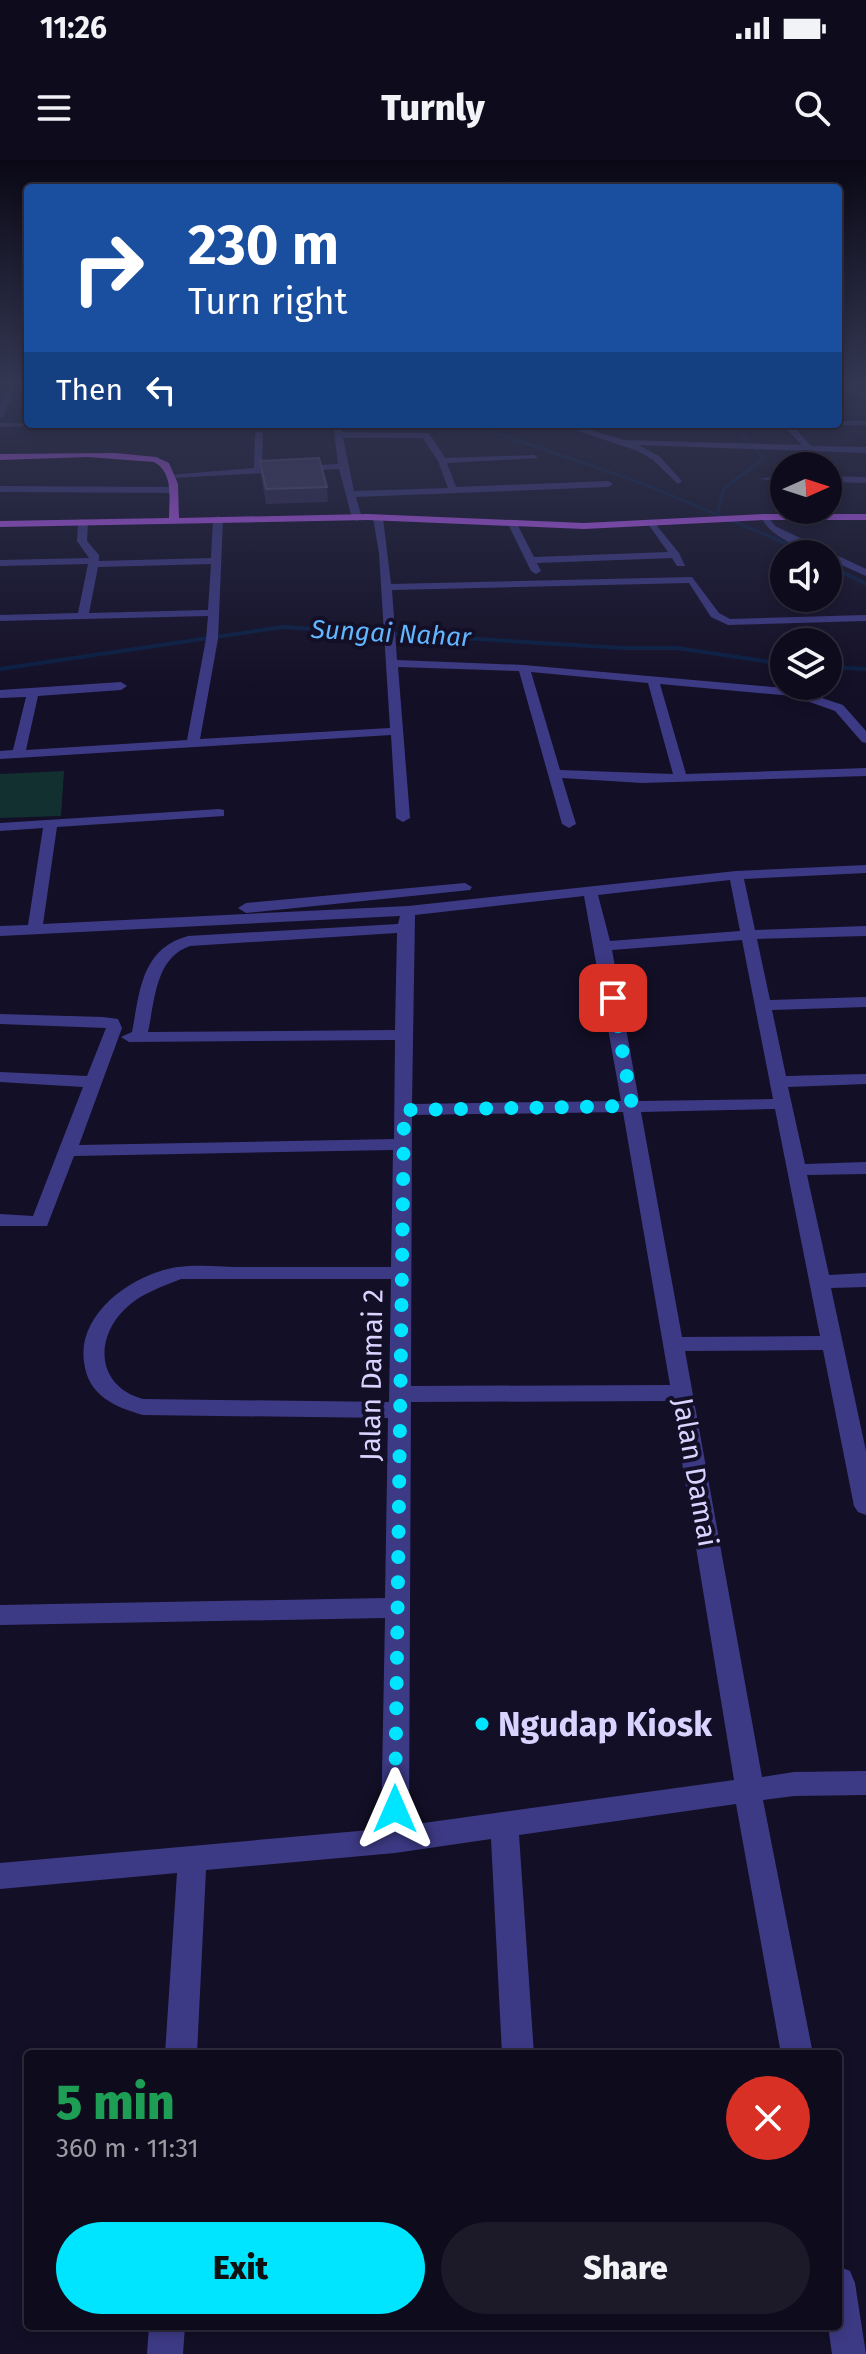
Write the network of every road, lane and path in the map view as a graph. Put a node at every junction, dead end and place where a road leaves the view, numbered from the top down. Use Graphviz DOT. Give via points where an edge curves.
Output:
graph roads {
  1 [pos="172,486"];
  2 [pos="349,486"];
  3 [pos="452,486"];
  4 [pos="546,486"];
  5 [pos="0,489"];
  6 [pos="172,490"];
  7 [pos="453,490"];
  8 [pos="351,494"];
  9 [pos="759,517"];
  10 [pos="866,517"];
  11 [pos="357,518"];
  12 [pos="378,518"];
  13 [pos="218,519"];
  14 [pos="174,520"];
  15 [pos="83,522"];
  16 [pos="0,524"];
  17 [pos="513,524"];
  18 [pos="653,524"];
  19 [pos="796,540"];
  20 [pos="675,555"];
  21 [pos="531,560"];
  22 [pos="216,561"];
  23 [pos="842,562"];
  24 [pos="0,563"];
  25 [pos="94,563"];
  26 [pos="866,573"];
  27 [pos="692,580"];
  28 [pos="542,584"];
  29 [pos="386,587"];
  30 [pos="213,613"];
  31 [pos="83,617"];
  32 [pos="0,618"];
  33 [pos="866,618"];
  34 [pos="391,663"];
  35 [pos="524,668"];
  36 [pos="653,679"];
  37 [pos="121,686"];
  38 [pos="33,693"];
  39 [pos="0,694"];
  40 [pos="395,731"];
  41 [pos="866,739"];
  42 [pos="193,741"];
  43 [pos="19,754"];
  44 [pos="0,755"];
  45 [pos="866,772"];
  46 [pos="555,774"];
  47 [pos="680,776"];
  48 [pos="219,813"];
  49 [pos="403,818"];
  50 [pos="51,824"];
  51 [pos="569,824"];
  52 [pos="0,827"];
  53 [pos="866,869"];
  54 [pos="736,875"];
  55 [pos="465,887"];
  56 [pos="590,890"];
  57 [pos="406,920"];
  58 [pos="152,923"];
  59 [pos="35,929"];
  60 [pos="0,931"];
  61 [pos="866,931"];
  62 [pos="749,935"];
  63 [pos="603,946"];
  64 [pos="866,1002"];
  65 [pos="763,1005"];
  66 [pos="0,1019"];
  67 [pos="405,1035"];
  68 [pos="113,1037"];
  69 [pos="139,1037"];
  70 [pos="0,1077"];
  71 [pos="866,1079"];
  72 [pos="94,1082"];
  73 [pos="779,1082"];
  74 [pos="783,1104"];
  75 [pos="632,1106"];
  76 [pos="404,1110"];
  77 [pos="403,1144"];
  78 [pos="66,1151"];
  79 [pos="866,1168"];
  80 [pos="797,1170"];
  81 [pos="0,1220"];
  82 [pos="402,1273"];
  83 [pos="866,1280"];
  84 [pos="820,1282"];
  85 [pos="833,1343"];
  86 [pos="673,1344"];
  87 [pos="682,1393"];
  88 [pos="399,1402"];
  89 [pos="866,1506"];
  90 [pos="398,1608"];
  91 [pos="0,1615"];
  92 [pos="866,1783"];
  93 [pos="748,1792"];
  94 [pos="504,1825"];
  95 [pos="395,1840"];
  96 [pos="192,1858"];
  97 [pos="0,1876"];
  98 [pos="181,2050"];
  99 [pos="518,2050"];
  100 [pos="796,2050"];
  101 [pos="842,2307"];
  102 [pos="167,2330"];
  103 [pos="165,2354"];
  104 [pos="850,2354"];
  1 -- 6 [label="main road"];
  2 -- 8 [label="street"];
  3 -- 7 [label="street"];
  4 -- 7 [label="street"];
  5 -- 6 [label="street"];
  6 -- 14 [label="main road"];
  7 -- 8 [label="street"];
  8 -- 11 [label="street"];
  9 -- 10 [label="main road"];
  9 -- 18 [label="main road"];
  9 -- 19 [label="street"];
  11 -- 12 [label="main road"];
  11 -- 13 [label="main road"];
  12 -- 17 [label="main road"];
  12 -- 29 [label="street"];
  13 -- 14 [label="main road"];
  13 -- 22 [label="street"];
  14 -- 15 [label="main road"];
  15 -- 16 [label="main road"];
  15 -- 25 [label="street" via="82,541"];
  17 -- 18 [label="main road"];
  17 -- 21 [label="street"];
  18 -- 20 [label="street"];
  20 -- 21 [label="street"];
  20 -- 27 [label="street"];
  21 -- 28 [label="street"];
  22 -- 25 [label="street"];
  22 -- 30 [label="street"];
  23 -- 26 [label="street"];
  24 -- 25 [label="street"];
  25 -- 31 [label="street"];
  27 -- 28 [label="street"];
  27 -- 33 [label="street" via="715,615 728,622"];
  28 -- 29 [label="street"];
  29 -- 34 [label="street"];
  30 -- 31 [label="street"];
  30 -- 42 [label="street"];
  31 -- 32 [label="street"];
  34 -- 35 [label="street"];
  34 -- 40 [label="street"];
  35 -- 36 [label="street"];
  35 -- 46 [label="street"];
  36 -- 41 [label="street" via="773,690 828,702"];
  36 -- 47 [label="street"];
  37 -- 38 [label="street"];
  38 -- 39 [label="street"];
  38 -- 43 [label="street"];
  40 -- 42 [label="street"];
  40 -- 49 [label="street"];
  42 -- 43 [label="street"];
  43 -- 44 [label="street"];
  45 -- 47 [label="street"];
  46 -- 47 [label="street" via="617,779"];
  46 -- 51 [label="street"];
  48 -- 50 [label="street"];
  50 -- 52 [label="street"];
  50 -- 59 [label="street"];
  53 -- 54 [label="street"];
  54 -- 56 [label="street"];
  54 -- 62 [label="street"];
  55 -- 58 [label="street" via="188,912"];
  56 -- 57 [label="street"];
  56 -- 63 [label="street, Jalan Damai"];
  57 -- 58 [label="street"];
  57 -- 67 [label="street, Jalan Damai 2"];
  57 -- 69 [label="street" via="188,941 168,949 149,990"];
  58 -- 59 [label="street"];
  59 -- 60 [label="street"];
  61 -- 62 [label="street"];
  62 -- 63 [label="street"];
  62 -- 65 [label="street"];
  63 -- 75 [label="street, Jalan Damai"];
  64 -- 65 [label="street"];
  65 -- 73 [label="street"];
  66 -- 68 [label="street" via="112,1023"];
  67 -- 69 [label="street"];
  67 -- 76 [label="street, Jalan Damai 2"];
  68 -- 69 [label="street"];
  68 -- 72 [label="street"];
  70 -- 72 [label="street"];
  71 -- 73 [label="street"];
  72 -- 78 [label="street"];
  73 -- 74 [label="street"];
  74 -- 75 [label="street"];
  74 -- 80 [label="street"];
  75 -- 76 [label="street"];
  75 -- 86 [label="street, Jalan Damai"];
  76 -- 77 [label="street, Jalan Damai 2"];
  77 -- 78 [label="street"];
  77 -- 82 [label="street, Jalan Damai 2"];
  78 -- 81 [label="street" via="40,1222"];
  79 -- 80 [label="street"];
  80 -- 84 [label="street"];
  82 -- 88 [label="street, Jalan Damai 2"];
  82 -- 88 [label="street" via="179,1273 118,1303 100,1326 92,1351 97,1376 115,1398 143,1407"];
  83 -- 84 [label="street"];
  84 -- 85 [label="street"];
  85 -- 86 [label="street"];
  85 -- 89 [label="street"];
  86 -- 87 [label="street, Jalan Damai"];
  87 -- 88 [label="street"];
  87 -- 93 [label="street, Jalan Damai"];
  88 -- 90 [label="street, Jalan Damai 2"];
  90 -- 91 [label="street"];
  90 -- 95 [label="street, Jalan Damai 2"];
  92 -- 93 [label="street" via="794,1784"];
  93 -- 94 [label="street"];
  93 -- 100 [label="street, Jalan Damai"];
  94 -- 95 [label="street"];
  94 -- 99 [label="street"];
  95 -- 96 [label="street"];
  96 -- 97 [label="street"];
  96 -- 98 [label="street"];
  101 -- 104 [label="street"];
  102 -- 103 [label="street"];
}
